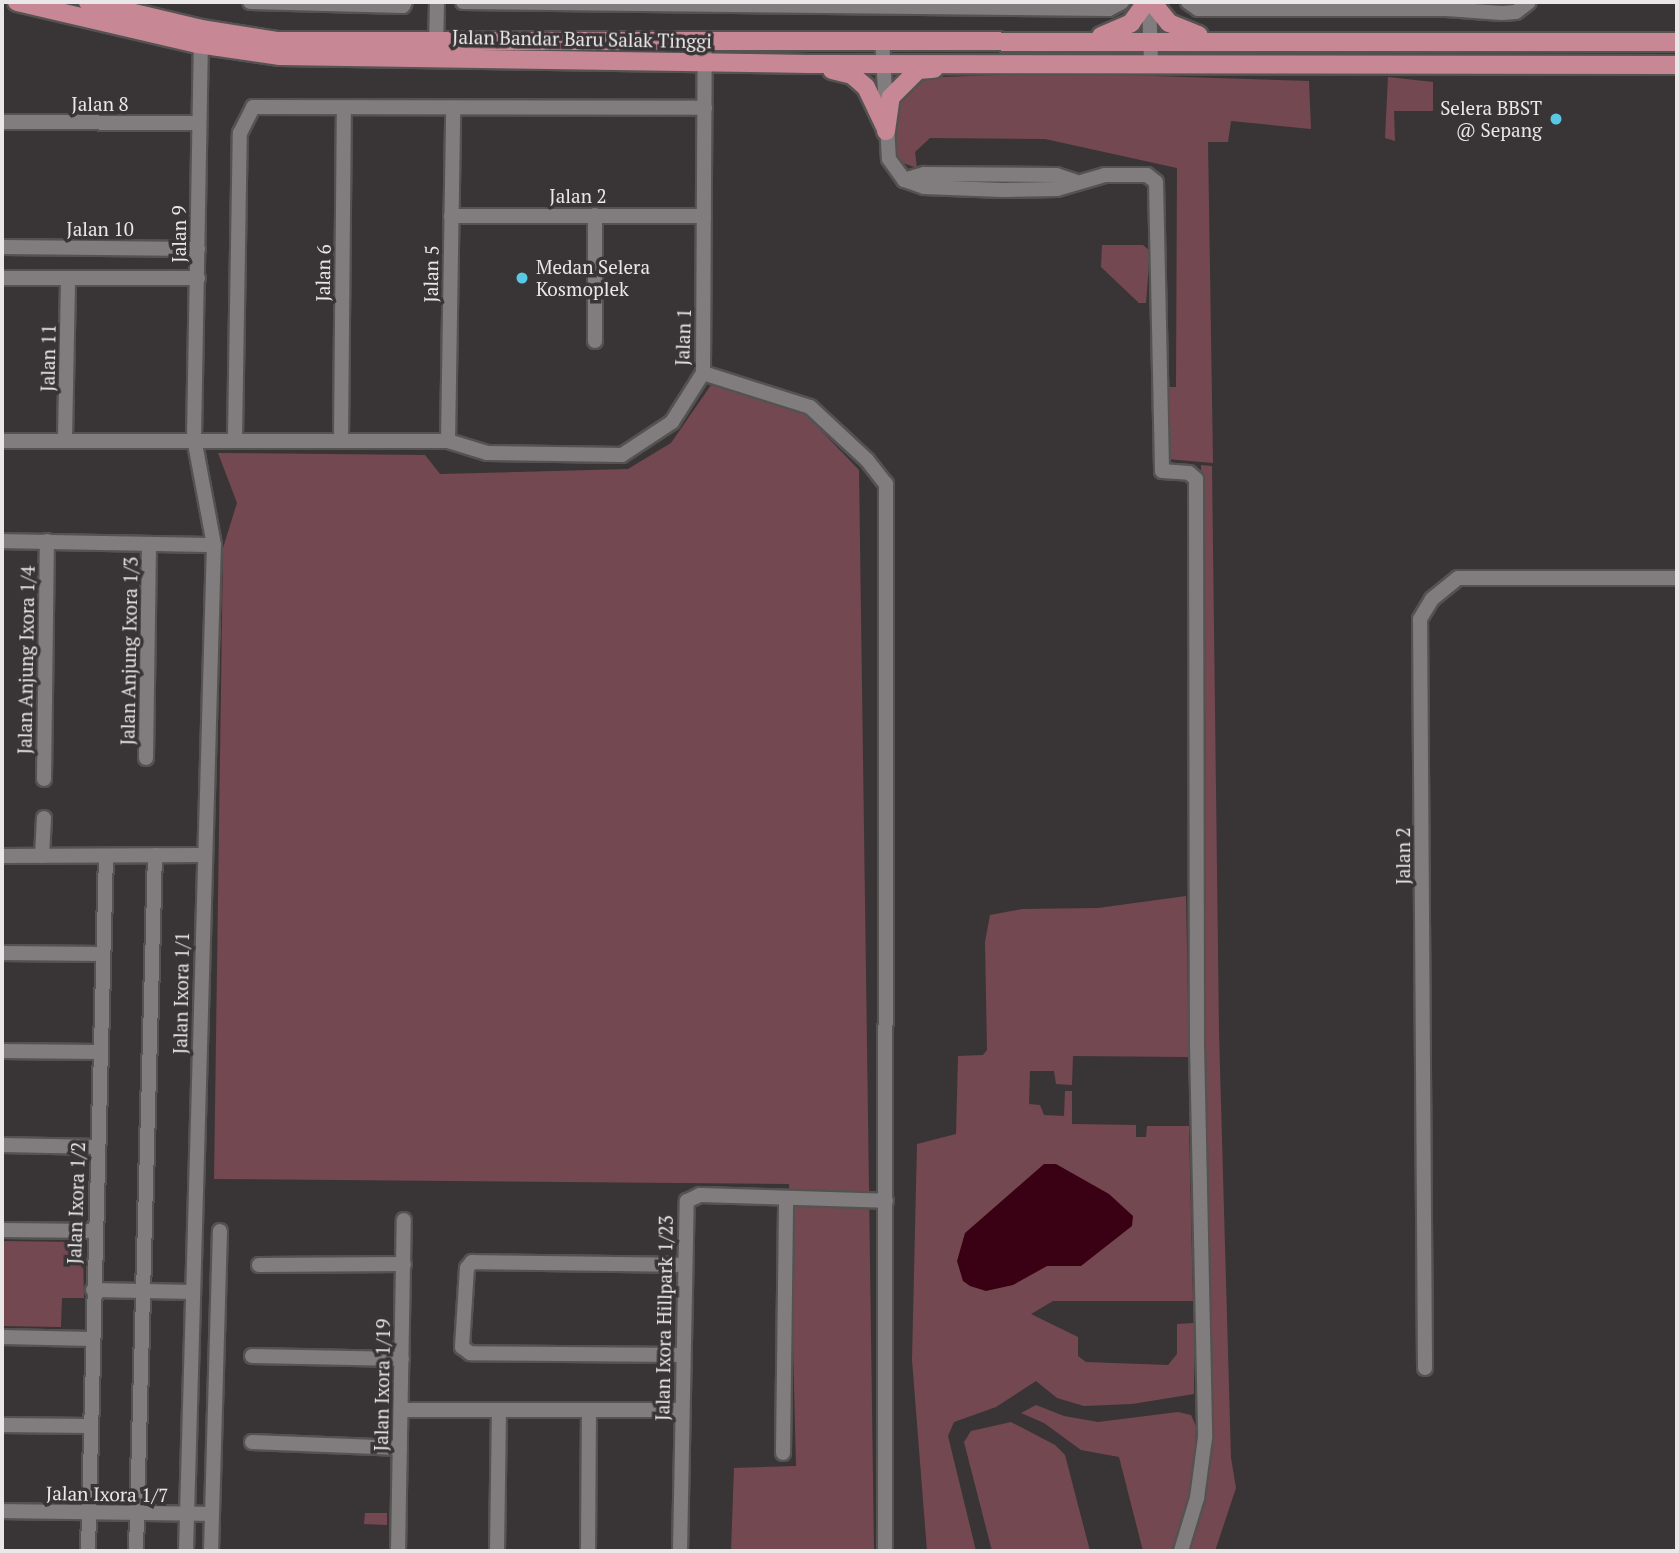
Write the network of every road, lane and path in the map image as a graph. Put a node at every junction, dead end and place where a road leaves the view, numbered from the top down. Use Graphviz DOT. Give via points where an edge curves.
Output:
graph roads {
  1 [pos="17,2"];
  2 [pos="88,2"];
  3 [pos="253,2"];
  4 [pos="405,2"];
  5 [pos="437,2"];
  6 [pos="1122,2"];
  7 [pos="1149,2"];
  8 [pos="1188,2"];
  9 [pos="1528,2"];
  10 [pos="331,3"];
  11 [pos="467,3"];
  12 [pos="542,3"];
  13 [pos="620,4"];
  14 [pos="696,4"];
  15 [pos="779,4"];
  16 [pos="862,4"];
  17 [pos="1266,5"];
  18 [pos="1399,5"];
  19 [pos="200,37"];
  20 [pos="437,39"];
  21 [pos="705,39"];
  22 [pos="883,39"];
  23 [pos="1150,39"];
  24 [pos="1213,39"];
  25 [pos="1080,41"];
  26 [pos="1677,42"];
  27 [pos="436,58"];
  28 [pos="704,61"];
  29 [pos="1151,61"];
  30 [pos="883,62"];
  31 [pos="1013,63"];
  32 [pos="808,64"];
  33 [pos="1677,65"];
  34 [pos="344,108"];
  35 [pos="453,108"];
  36 [pos="705,108"];
  37 [pos="2,122"];
  38 [pos="198,123"];
  39 [pos="886,131"];
  40 [pos="595,215"];
  41 [pos="451,216"];
  42 [pos="704,216"];
  43 [pos="2,247"];
  44 [pos="198,248"];
  45 [pos="2,278"];
  46 [pos="198,278"];
  47 [pos="68,280"];
  48 [pos="595,341"];
  49 [pos="703,373"];
  50 [pos="65,438"];
  51 [pos="194,438"];
  52 [pos="235,438"];
  53 [pos="341,439"];
  54 [pos="2,441"];
  55 [pos="448,441"];
  56 [pos="2,541"];
  57 [pos="47,541"];
  58 [pos="149,544"];
  59 [pos="214,545"];
  60 [pos="1677,578"];
  61 [pos="146,758"];
  62 [pos="44,779"];
  63 [pos="44,818"];
  64 [pos="155,855"];
  65 [pos="204,855"];
  66 [pos="2,856"];
  67 [pos="42,856"];
  68 [pos="106,856"];
  69 [pos="2,953"];
  70 [pos="102,954"];
  71 [pos="2,1051"];
  72 [pos="100,1052"];
  73 [pos="2,1145"];
  74 [pos="97,1147"];
  75 [pos="786,1198"];
  76 [pos="886,1201"];
  77 [pos="404,1220"];
  78 [pos="2,1230"];
  79 [pos="95,1231"];
  80 [pos="220,1231"];
  81 [pos="404,1264"];
  82 [pos="259,1265"];
  83 [pos="684,1265"];
  84 [pos="93,1290"];
  85 [pos="140,1291"];
  86 [pos="193,1293"];
  87 [pos="2,1337"];
  88 [pos="92,1339"];
  89 [pos="682,1355"];
  90 [pos="252,1356"];
  91 [pos="402,1359"];
  92 [pos="1425,1368"];
  93 [pos="401,1410"];
  94 [pos="682,1410"];
  95 [pos="499,1411"];
  96 [pos="589,1412"];
  97 [pos="2,1425"];
  98 [pos="89,1426"];
  99 [pos="252,1443"];
  100 [pos="400,1448"];
  101 [pos="783,1453"];
  102 [pos="2,1511"];
  103 [pos="88,1513"];
  104 [pos="137,1514"];
  105 [pos="187,1514"];
  106 [pos="211,1514"];
  107 [pos="88,1551"];
  108 [pos="136,1551"];
  109 [pos="186,1551"];
  110 [pos="211,1551"];
  111 [pos="398,1551"];
  112 [pos="497,1551"];
  113 [pos="588,1551"];
  114 [pos="680,1551"];
  115 [pos="885,1551"];
  116 [pos="1181,1551"];
  1 -- 19 [label="main road, Jalan Bandar Baru Salak Tinggi"];
  2 -- 19 [label="main road, Jalan Bandar Baru Salak Tinggi"];
  3 -- 10 [label="street"];
  4 -- 10 [label="street" via="403,6"];
  5 -- 20 [label="street"];
  6 -- 16 [label="street" via="1109,9"];
  7 -- 23 [label="street"];
  7 -- 24 [label="main road" via="1169,23"];
  7 -- 25 [label="main road" via="1131,23"];
  8 -- 17 [label="street" via="1198,9"];
  9 -- 18 [label="street" via="1516,12 1502,13"];
  11 -- 12 [label="street"];
  12 -- 13 [label="street"];
  13 -- 14 [label="street"];
  14 -- 15 [label="street"];
  15 -- 16 [label="street"];
  17 -- 18 [label="street"];
  19 -- 20 [label="main road, Jalan Bandar Baru Salak Tinggi"];
  19 -- 27 [label="main road, Jalan Bandar Baru Salak Tinggi" via="280,56"];
  19 -- 38 [label="street, Jalan 9"];
  20 -- 21 [label="main road, Jalan Bandar Baru Salak Tinggi"];
  20 -- 27 [label="street"];
  21 -- 22 [label="main road, Jalan Bandar Baru Salak Tinggi"];
  21 -- 28 [label="street, Jalan 1"];
  22 -- 25 [label="main road, Jalan Bandar Baru Salak Tinggi"];
  22 -- 30 [label="street"];
  23 -- 24 [label="main road, Jalan Bandar Baru Salak Tinggi"];
  23 -- 25 [label="main road, Jalan Bandar Baru Salak Tinggi"];
  23 -- 29 [label="street"];
  24 -- 26 [label="main road, Jalan Bandar Baru Salak Tinggi"];
  27 -- 28 [label="main road, Jalan Bandar Baru Salak Tinggi"];
  28 -- 32 [label="main road, Jalan Bandar Baru Salak Tinggi"];
  28 -- 36 [label="street, Jalan 1"];
  29 -- 31 [label="main road, Jalan Bandar Baru Salak Tinggi"];
  29 -- 33 [label="main road, Jalan Bandar Baru Salak Tinggi"];
  30 -- 31 [label="main road, Jalan Bandar Baru Salak Tinggi"];
  30 -- 32 [label="main road, Jalan Bandar Baru Salak Tinggi"];
  30 -- 39 [label="street"];
  31 -- 39 [label="main road" via="918,70 891,97"];
  32 -- 39 [label="main road" via="852,75 872,96"];
  34 -- 35 [label="street"];
  34 -- 52 [label="street" via="253,107 240,134"];
  34 -- 53 [label="street, Jalan 6"];
  35 -- 36 [label="street"];
  35 -- 41 [label="street, Jalan 5"];
  36 -- 42 [label="street, Jalan 1"];
  37 -- 38 [label="street, Jalan 8"];
  38 -- 44 [label="street, Jalan 9"];
  39 -- 116 [label="street" via="889,159 904,180 924,187 1057,189 1074,181 1147,175 1156,182 1162,471 1189,473 1196,479 1196,961 1205,1438 1197,1499"];
  40 -- 41 [label="street, Jalan 2"];
  40 -- 42 [label="street, Jalan 2"];
  40 -- 48 [label="street"];
  41 -- 55 [label="street, Jalan 5"];
  42 -- 49 [label="street, Jalan 1"];
  43 -- 44 [label="street, Jalan 10"];
  44 -- 46 [label="street, Jalan 9"];
  45 -- 47 [label="street"];
  46 -- 47 [label="street"];
  46 -- 51 [label="street, Jalan 9"];
  47 -- 50 [label="street, Jalan 11"];
  49 -- 55 [label="street, Jalan 1" via="672,422 621,455 476,451"];
  49 -- 76 [label="street" via="810,407 886,484"];
  50 -- 51 [label="street, Jalan 1"];
  50 -- 54 [label="street, Jalan 1"];
  51 -- 52 [label="street, Jalan 1"];
  51 -- 59 [label="street, Jalan Ixora 1/1"];
  52 -- 53 [label="street, Jalan 1"];
  53 -- 55 [label="street, Jalan 1"];
  56 -- 57 [label="street"];
  57 -- 58 [label="street"];
  57 -- 62 [label="street, Jalan Anjung Ixora 1/4"];
  58 -- 59 [label="street"];
  58 -- 61 [label="street, Jalan Anjung Ixora 1/3"];
  59 -- 65 [label="street, Jalan Ixora 1/1"];
  60 -- 92 [label="street, Jalan 2" via="1458,578 1432,599 1420,619"];
  63 -- 67 [label="street"];
  64 -- 65 [label="street"];
  64 -- 68 [label="street"];
  64 -- 85 [label="street"];
  65 -- 86 [label="street, Jalan Ixora 1/1"];
  66 -- 67 [label="street"];
  67 -- 68 [label="street"];
  68 -- 70 [label="street, Jalan Ixora 1/2"];
  69 -- 70 [label="street"];
  70 -- 72 [label="street, Jalan Ixora 1/2"];
  71 -- 72 [label="street"];
  72 -- 74 [label="street, Jalan Ixora 1/2"];
  73 -- 74 [label="street"];
  74 -- 79 [label="street, Jalan Ixora 1/2"];
  75 -- 76 [label="street, Jalan Ixora Hillpark 1/23"];
  75 -- 83 [label="street, Jalan Ixora Hillpark 1/23" via="692,1197 684,1211"];
  75 -- 101 [label="street"];
  76 -- 115 [label="street"];
  77 -- 81 [label="street, Jalan Ixora 1/19"];
  78 -- 79 [label="street"];
  79 -- 84 [label="street, Jalan Ixora 1/2"];
  80 -- 106 [label="street"];
  81 -- 82 [label="street"];
  81 -- 91 [label="street, Jalan Ixora 1/19"];
  83 -- 89 [label="street, Jalan Ixora Hillpark 1/23"];
  83 -- 89 [label="street" via="472,1262 467,1268 462,1347 470,1353"];
  84 -- 85 [label="street"];
  84 -- 88 [label="street, Jalan Ixora 1/2"];
  85 -- 86 [label="street"];
  85 -- 104 [label="street"];
  86 -- 105 [label="street, Jalan Ixora 1/1"];
  87 -- 88 [label="street"];
  88 -- 98 [label="street, Jalan Ixora 1/2"];
  89 -- 94 [label="street, Jalan Ixora Hillpark 1/23"];
  90 -- 91 [label="street"];
  91 -- 93 [label="street, Jalan Ixora 1/19"];
  93 -- 95 [label="street"];
  93 -- 100 [label="street, Jalan Ixora 1/19"];
  94 -- 96 [label="street"];
  94 -- 114 [label="street, Jalan Ixora Hillpark 1/23"];
  95 -- 96 [label="street"];
  95 -- 112 [label="street"];
  96 -- 113 [label="street"];
  97 -- 98 [label="street"];
  98 -- 103 [label="street, Jalan Ixora 1/2"];
  99 -- 100 [label="street"];
  100 -- 111 [label="street, Jalan Ixora 1/19"];
  102 -- 103 [label="street, Jalan Ixora 1/7"];
  103 -- 104 [label="street, Jalan Ixora 1/7"];
  103 -- 107 [label="street, Jalan Ixora 1/2"];
  104 -- 105 [label="street, Jalan Ixora 1/7"];
  104 -- 108 [label="street"];
  105 -- 106 [label="street, Jalan Ixora 1/7"];
  105 -- 109 [label="street, Jalan Ixora 1/1"];
  106 -- 110 [label="street"];
}
